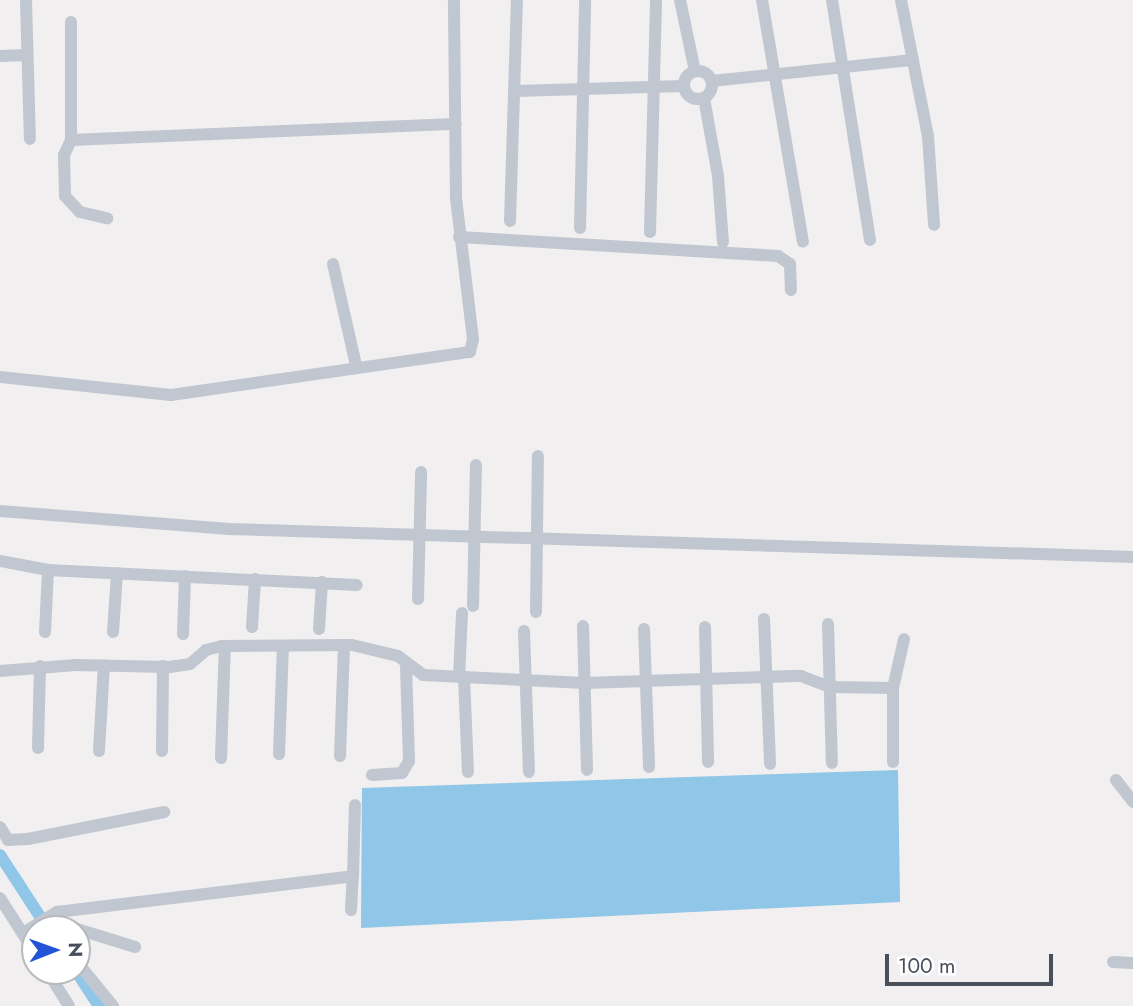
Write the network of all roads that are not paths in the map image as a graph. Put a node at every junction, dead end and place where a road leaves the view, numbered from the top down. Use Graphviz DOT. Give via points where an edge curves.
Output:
graph roads {
  1 [pos="26,0"];
  2 [pos="454,0"];
  3 [pos="517,0"];
  4 [pos="586,0"];
  5 [pos="656,0"];
  6 [pos="680,0"];
  7 [pos="762,0"];
  8 [pos="832,0"];
  9 [pos="901,0"];
  10 [pos="71,22"];
  11 [pos="27,55"];
  12 [pos="0,56"];
  13 [pos="913,60"];
  14 [pos="844,66"];
  15 [pos="695,71"];
  16 [pos="774,73"];
  17 [pos="712,81"];
  18 [pos="684,86"];
  19 [pos="655,89"];
  20 [pos="586,90"];
  21 [pos="516,91"];
  22 [pos="704,98"];
  23 [pos="456,124"];
  24 [pos="30,139"];
  25 [pos="71,140"];
  26 [pos="107,218"];
  27 [pos="510,220"];
  28 [pos="934,225"];
  29 [pos="580,228"];
  30 [pos="650,232"];
  31 [pos="459,237"];
  32 [pos="870,240"];
  33 [pos="723,242"];
  34 [pos="803,242"];
  35 [pos="333,264"];
  36 [pos="791,290"];
  37 [pos="356,365"];
  38 [pos="0,377"];
  39 [pos="538,456"];
  40 [pos="476,465"];
  41 [pos="421,472"];
  42 [pos="0,511"];
  43 [pos="419,536"];
  44 [pos="474,537"];
  45 [pos="537,539"];
  46 [pos="1133,557"];
  47 [pos="0,561"];
  48 [pos="48,570"];
  49 [pos="117,573"];
  50 [pos="185,576"];
  51 [pos="254,579"];
  52 [pos="323,582"];
  53 [pos="356,585"];
  54 [pos="418,600"];
  55 [pos="536,612"];
  56 [pos="764,619"];
  57 [pos="828,624"];
  58 [pos="583,626"];
  59 [pos="252,627"];
  60 [pos="705,627"];
  61 [pos="319,629"];
  62 [pos="644,629"];
  63 [pos="524,631"];
  64 [pos="45,632"];
  65 [pos="113,632"];
  66 [pos="183,635"];
  67 [pos="904,639"];
  68 [pos="344,645"];
  69 [pos="225,646"];
  70 [pos="283,646"];
  71 [pos="406,663"];
  72 [pos="104,665"];
  73 [pos="40,666"];
  74 [pos="163,666"];
  75 [pos="0,671"];
  76 [pos="766,676"];
  77 [pos="461,677"];
  78 [pos="707,678"];
  79 [pos="646,679"];
  80 [pos="525,682"];
  81 [pos="585,683"];
  82 [pos="829,688"];
  83 [pos="893,688"];
  84 [pos="38,748"];
  85 [pos="99,751"];
  86 [pos="162,751"];
  87 [pos="279,754"];
  88 [pos="340,756"];
  89 [pos="221,758"];
  90 [pos="708,762"];
  91 [pos="892,762"];
  92 [pos="832,763"];
  93 [pos="770,764"];
  94 [pos="649,767"];
  95 [pos="587,770"];
  96 [pos="468,772"];
  97 [pos="529,772"];
  98 [pos="373,775"];
  99 [pos="1116,780"];
  100 [pos="1133,802"];
  101 [pos="355,805"];
  102 [pos="164,812"];
  103 [pos="0,827"];
  104 [pos="353,876"];
  105 [pos="0,898"];
  106 [pos="351,910"];
  107 [pos="47,915"];
  108 [pos="21,927"];
  109 [pos="91,934"];
  110 [pos="135,947"];
  111 [pos="1113,962"];
  112 [pos="1133,963"];
  113 [pos="91,979"];
  114 [pos="56,985"];
  115 [pos="69,1006"];
  116 [pos="113,1006"];
  1 -- 11 [label="street"];
  2 -- 23 [label="street"];
  3 -- 21 [label="street"];
  4 -- 20 [label="street"];
  5 -- 19 [label="street"];
  6 -- 15 [label="street"];
  7 -- 16 [label="street"];
  8 -- 14 [label="street"];
  9 -- 13 [label="street"];
  10 -- 25 [label="street"];
  11 -- 12 [label="street"];
  11 -- 24 [label="street"];
  13 -- 14 [label="street"];
  13 -- 28 [label="street" via="928,136"];
  14 -- 16 [label="street"];
  14 -- 32 [label="street"];
  15 -- 17 [label="street"];
  15 -- 18 [label="street"];
  16 -- 17 [label="street"];
  16 -- 34 [label="street"];
  17 -- 22 [label="street"];
  18 -- 19 [label="street"];
  18 -- 22 [label="street" via="690,97"];
  19 -- 20 [label="street"];
  19 -- 30 [label="street"];
  20 -- 21 [label="street"];
  20 -- 29 [label="street"];
  21 -- 27 [label="street"];
  22 -- 33 [label="street" via="718,176"];
  23 -- 25 [label="street"];
  23 -- 31 [label="street"];
  25 -- 26 [label="street" via="64,155 65,196 80,212"];
  31 -- 36 [label="street" via="778,256 790,264"];
  31 -- 37 [label="street" via="473,339 470,352"];
  35 -- 37 [label="street"];
  37 -- 38 [label="street" via="171,395"];
  39 -- 45 [label="street"];
  40 -- 44 [label="street"];
  41 -- 43 [label="street"];
  42 -- 43 [label="street" via="79,521"];
  43 -- 44 [label="street"];
  43 -- 54 [label="street"];
  44 -- 45 [label="street"];
  44 -- 77 [label="street"];
  45 -- 46 [label="street"];
  45 -- 55 [label="street"];
  47 -- 48 [label="street"];
  48 -- 49 [label="street"];
  48 -- 64 [label="street"];
  49 -- 50 [label="street"];
  49 -- 65 [label="street"];
  50 -- 51 [label="street"];
  50 -- 66 [label="street"];
  51 -- 52 [label="street"];
  51 -- 59 [label="street"];
  52 -- 53 [label="street"];
  52 -- 61 [label="street"];
  56 -- 76 [label="street"];
  57 -- 82 [label="street"];
  58 -- 81 [label="street"];
  60 -- 78 [label="street"];
  62 -- 79 [label="street"];
  63 -- 80 [label="street"];
  67 -- 83 [label="street"];
  68 -- 70 [label="street"];
  68 -- 71 [label="street" via="373,647"];
  68 -- 88 [label="street"];
  69 -- 70 [label="street"];
  69 -- 74 [label="street" via="206,650 190,664"];
  69 -- 89 [label="street"];
  70 -- 87 [label="street"];
  71 -- 77 [label="street" via="423,675"];
  71 -- 98 [label="street" via="409,761 402,773"];
  72 -- 73 [label="street"];
  72 -- 74 [label="street"];
  72 -- 85 [label="street"];
  73 -- 75 [label="street"];
  73 -- 84 [label="street"];
  74 -- 86 [label="street"];
  76 -- 78 [label="street"];
  76 -- 82 [label="street" via="801,676"];
  76 -- 93 [label="street"];
  77 -- 80 [label="street"];
  77 -- 96 [label="street"];
  78 -- 79 [label="street"];
  78 -- 90 [label="street"];
  79 -- 81 [label="street"];
  79 -- 94 [label="street"];
  80 -- 81 [label="street"];
  80 -- 97 [label="street"];
  81 -- 95 [label="street"];
  82 -- 83 [label="street"];
  82 -- 92 [label="street"];
  83 -- 91 [label="street"];
  99 -- 100 [label="street"];
  101 -- 104 [label="street"];
  102 -- 103 [label="street" via="21,840 8,839"];
  104 -- 106 [label="street"];
  104 -- 107 [label="street" via="113,903"];
  105 -- 108 [label="street"];
  109 -- 110 [label="street"];
  111 -- 112 [label="street"];
  113 -- 116 [label="street"];
  114 -- 115 [label="street"];
}
